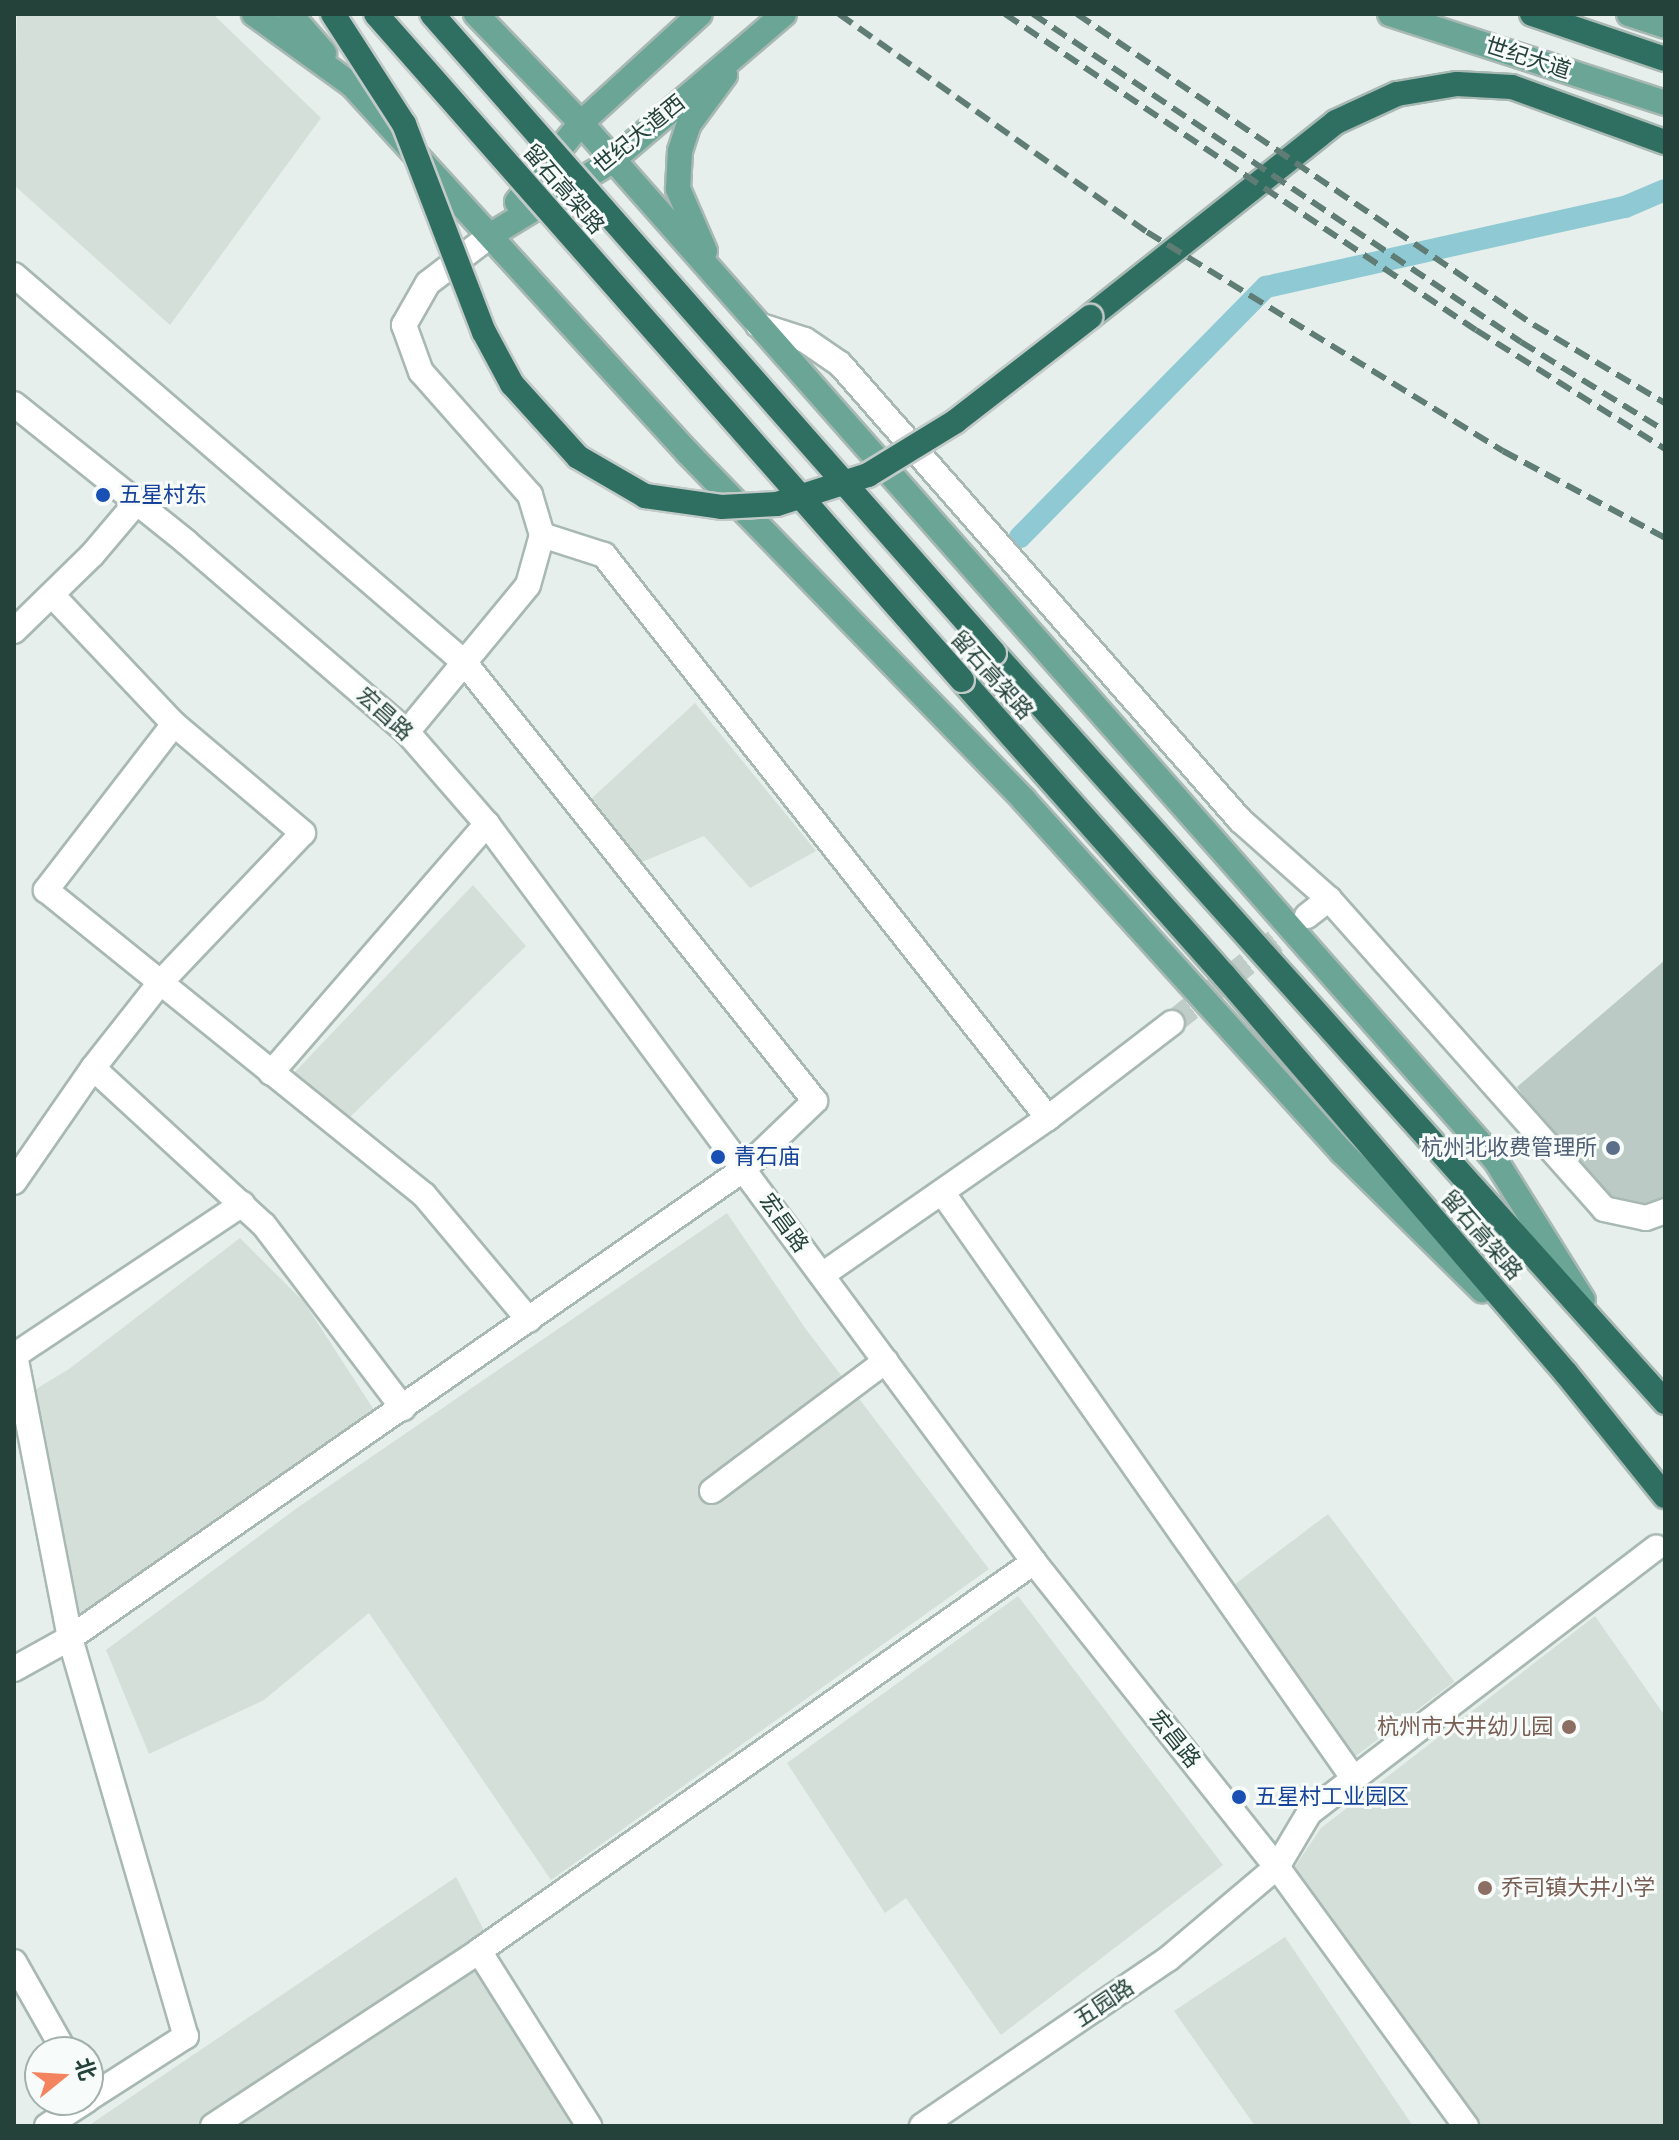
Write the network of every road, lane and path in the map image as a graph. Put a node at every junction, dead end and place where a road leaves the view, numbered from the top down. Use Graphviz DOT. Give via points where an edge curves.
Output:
graph roads {
  1 [pos="254,14"];
  2 [pos="290,14"];
  3 [pos="333,14"];
  4 [pos="376,14"];
  5 [pos="432,14"];
  6 [pos="476,14"];
  7 [pos="700,14"];
  8 [pos="784,14"];
  9 [pos="1390,14"];
  10 [pos="1532,14"];
  11 [pos="1629,14"];
  12 [pos="1665,26"];
  13 [pos="752,38"];
  14 [pos="1665,59"];
  15 [pos="352,85"];
  16 [pos="1665,103"];
  17 [pos="581,123"];
  18 [pos="1665,142"];
  19 [pos="612,161"];
  20 [pos="491,235"];
  21 [pos="14,275"];
  22 [pos="736,301"];
  23 [pos="758,325"];
  24 [pos="14,404"];
  25 [pos="137,502"];
  26 [pos="542,535"];
  27 [pos="53,596"];
  28 [pos="14,631"];
  29 [pos="464,662"];
  30 [pos="174,724"];
  31 [pos="407,732"];
  32 [pos="487,824"];
  33 [pos="1329,899"];
  34 [pos="1307,916"];
  35 [pos="160,983"];
  36 [pos="1172,1023"];
  37 [pos="93,1068"];
  38 [pos="271,1073"];
  39 [pos="1048,1118"];
  40 [pos="744,1169"];
  41 [pos="14,1182"];
  42 [pos="942,1192"];
  43 [pos="242,1204"];
  44 [pos="1665,1211"];
  45 [pos="822,1275"];
  46 [pos="529,1320"];
  47 [pos="1607,1339"];
  48 [pos="14,1354"];
  49 [pos="886,1361"];
  50 [pos="1566,1373"];
  51 [pos="1665,1402"];
  52 [pos="403,1408"];
  53 [pos="712,1491"];
  54 [pos="1665,1496"];
  55 [pos="1656,1548"];
  56 [pos="1034,1562"];
  57 [pos="70,1638"];
  58 [pos="14,1669"];
  59 [pos="1354,1779"];
  60 [pos="1277,1867"];
  61 [pos="479,1951"];
  62 [pos="14,1962"];
  63 [pos="56,2036"];
  64 [pos="104,2087"];
  65 [pos="213,2126"];
  66 [pos="589,2126"];
  67 [pos="922,2126"];
  68 [pos="1466,2126"];
  1 -- 15 [label="main road"];
  2 -- 15 [label="main road"];
  3 -- 18 [label="highway, bridge" via="404,124 484,332 512,384 578,457 611,480 645,496 721,507 777,504 820,494 904,457 1336,122 1397,94 1457,84 1512,87"];
  4 -- 50 [label="highway, 留石高架路, bridge"];
  5 -- 47 [label="highway, 留石高架路, bridge"];
  6 -- 17 [label="main road"];
  7 -- 17 [label="main road, 世纪大道西"];
  8 -- 13 [label="main road"];
  9 -- 16 [label="main road, 世纪大道"];
  10 -- 14 [label="highway"];
  11 -- 12 [label="main road"];
  13 -- 19 [label="main road, 世纪大道西"];
  13 -- 22 [label="main road" via="689,124 680,151 678,189 691,229"];
  15 -- 20 [label="main road"];
  17 -- 19 [label="main road"];
  17 -- 20 [label="main road, 世纪大道西"];
  19 -- 20 [label="main road, 世纪大道西"];
  19 -- 22 [label="main road"];
  20 -- 26 [label="street" via="428,283 404,325 421,372 530,495"];
  20 -- 50 [label="main road" via="688,453 1035,811 1342,1152"];
  21 -- 29 [label="street"];
  22 -- 23 [label="main road"];
  23 -- 33 [label="street" via="805,340 840,364 1240,820"];
  23 -- 47 [label="main road" via="1496,1161"];
  24 -- 25 [label="street, 宏昌路"];
  25 -- 27 [label="street"];
  25 -- 31 [label="street, 宏昌路"];
  26 -- 29 [label="street" via="528,585"];
  26 -- 39 [label="street" via="604,555"];
  27 -- 28 [label="street"];
  27 -- 30 [label="street"];
  29 -- 31 [label="street"];
  29 -- 40 [label="street" via="815,1101"];
  30 -- 35 [label="street" via="46,890"];
  30 -- 35 [label="street" via="303,833"];
  31 -- 32 [label="street, 宏昌路"];
  32 -- 38 [label="street"];
  32 -- 40 [label="street, 宏昌路"];
  33 -- 34 [label="street"];
  33 -- 44 [label="street" via="1604,1209 1646,1218"];
  35 -- 37 [label="street"];
  35 -- 38 [label="street"];
  36 -- 39 [label="street"];
  37 -- 41 [label="street"];
  37 -- 43 [label="street"];
  38 -- 46 [label="street" via="424,1195"];
  39 -- 42 [label="street"];
  40 -- 45 [label="street, 宏昌路"];
  40 -- 46 [label="street"];
  42 -- 45 [label="street"];
  42 -- 59 [label="street"];
  43 -- 48 [label="street"];
  43 -- 52 [label="street" via="299,1266"];
  45 -- 49 [label="street, 宏昌路"];
  46 -- 52 [label="street"];
  47 -- 51 [label="highway, 留石高架路"];
  48 -- 57 [label="street"];
  49 -- 53 [label="street"];
  49 -- 56 [label="street, 宏昌路"];
  50 -- 54 [label="highway, 留石高架路"];
  52 -- 57 [label="street"];
  55 -- 59 [label="street, 五园路"];
  56 -- 60 [label="street, 宏昌路"];
  56 -- 61 [label="street"];
  57 -- 58 [label="street"];
  57 -- 64 [label="street" via="186,2036"];
  59 -- 60 [label="street, 五园路" via="1309,1813"];
  60 -- 67 [label="street, 五园路" via="1168,1959"];
  60 -- 68 [label="street, 宏昌路"];
  61 -- 65 [label="street"];
  61 -- 66 [label="street"];
  62 -- 63 [label="street"];
}
